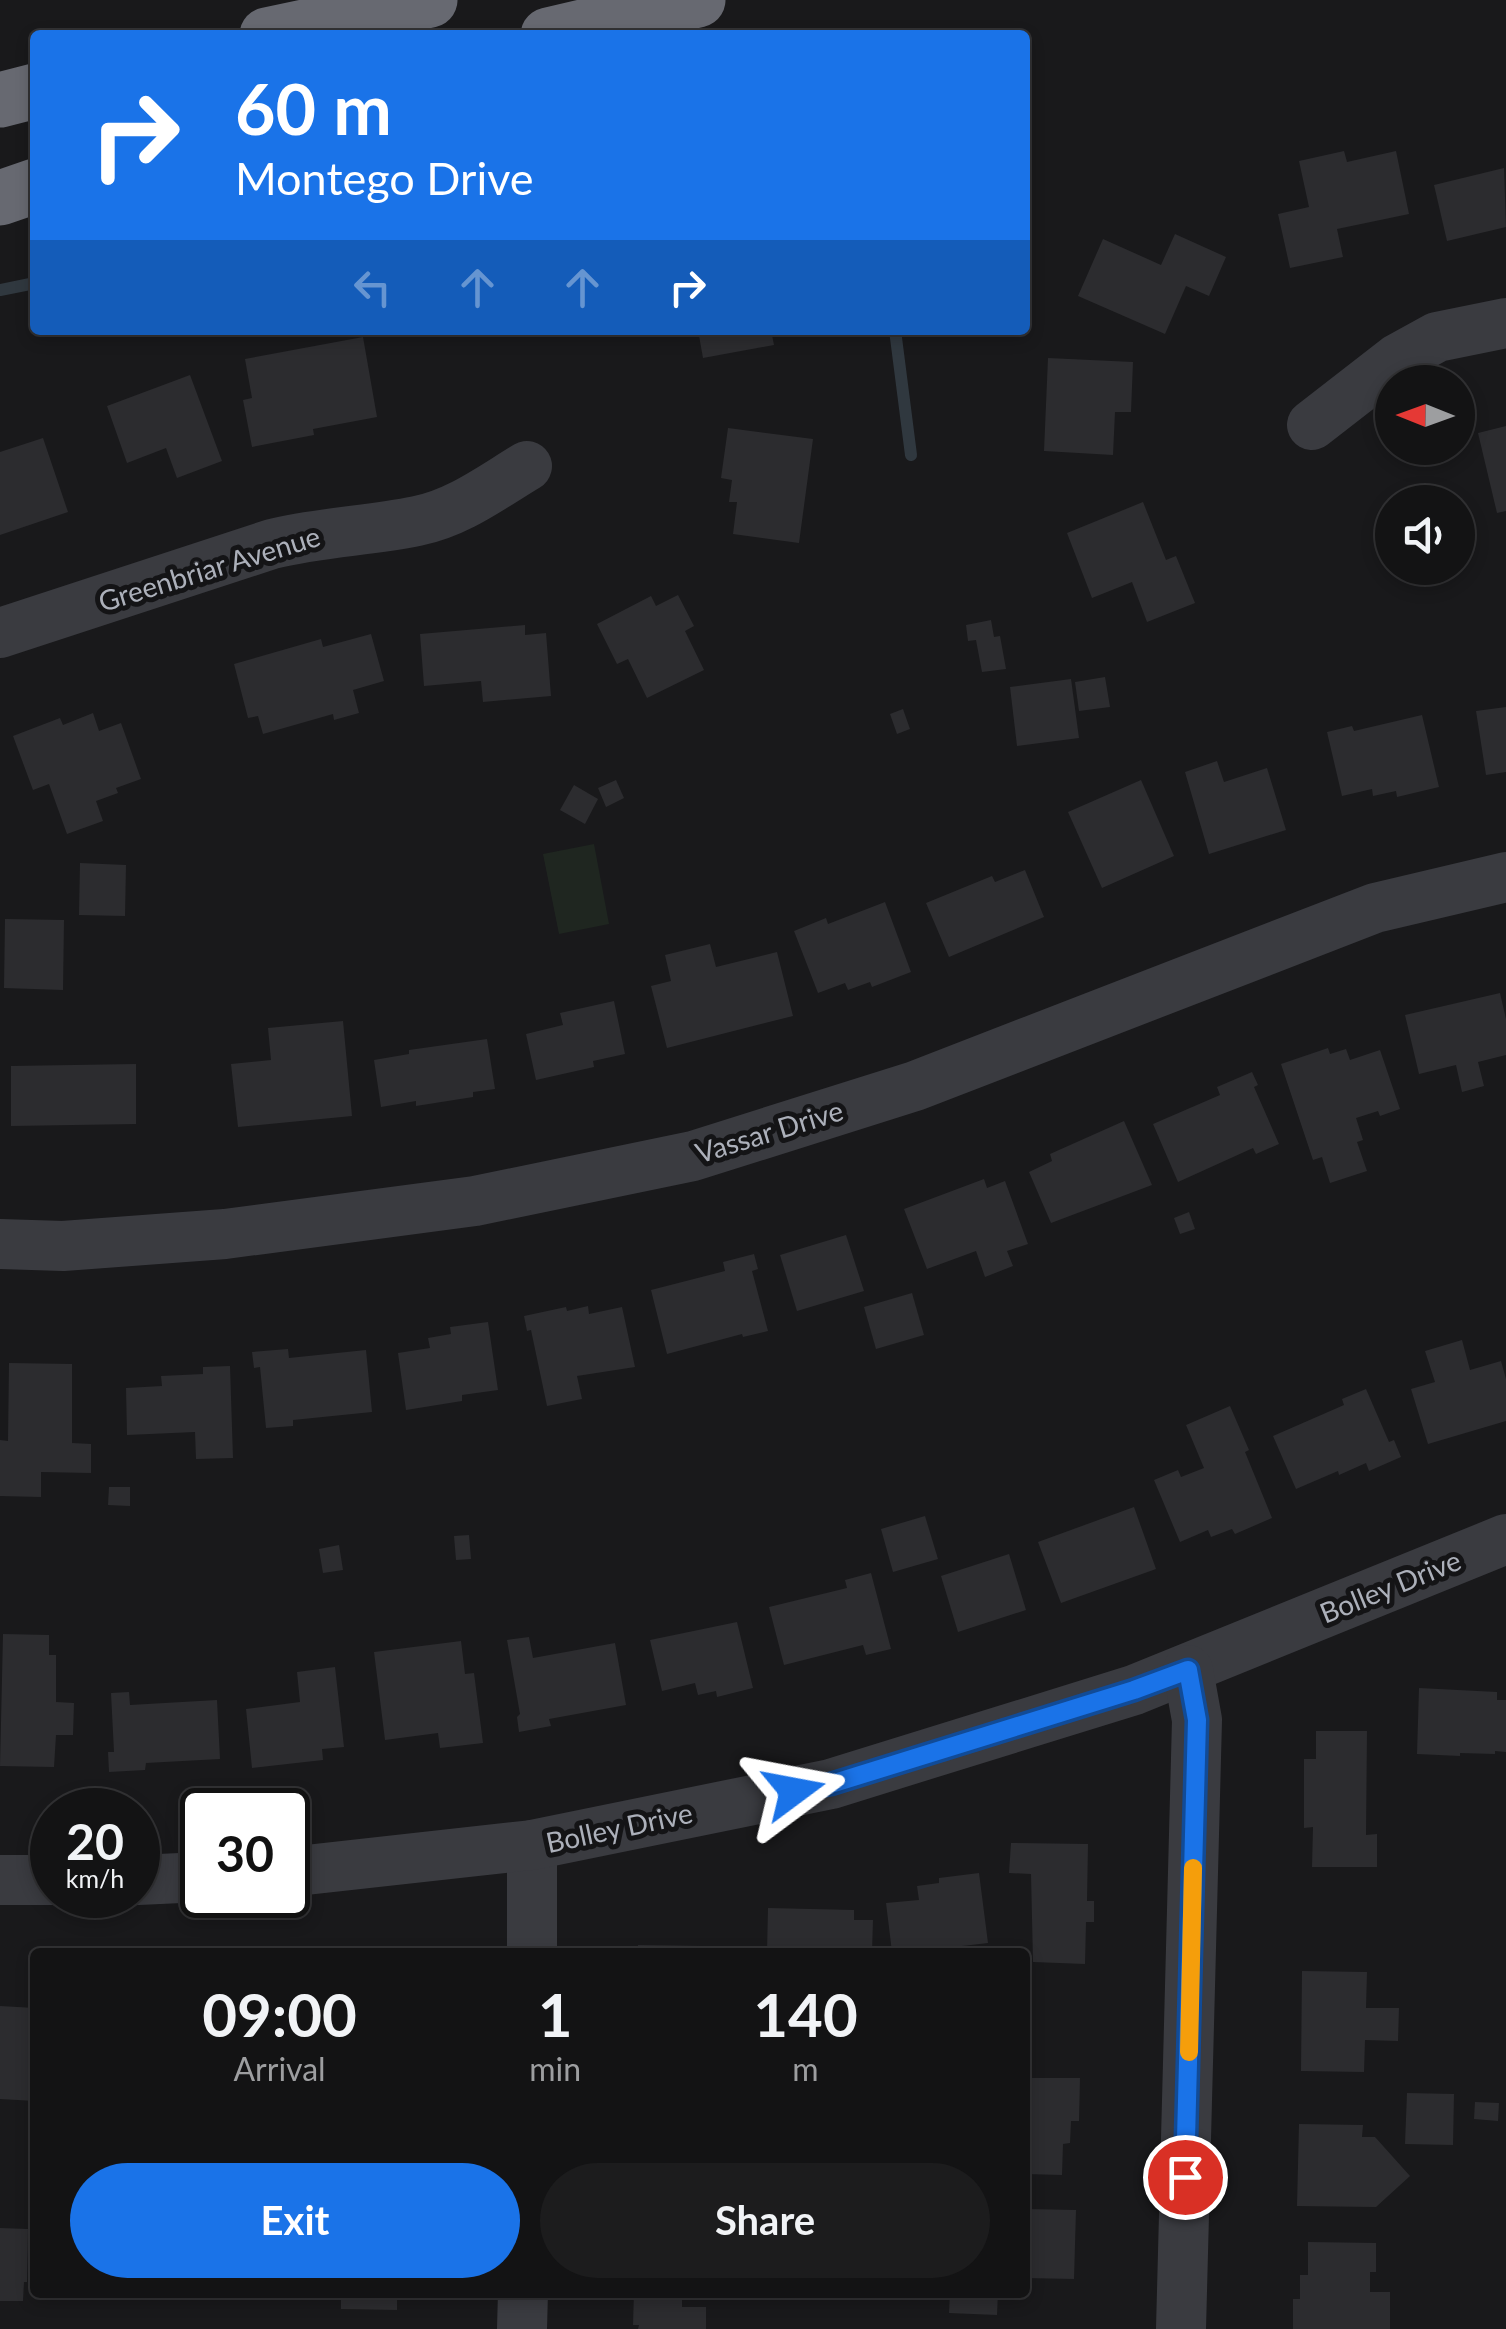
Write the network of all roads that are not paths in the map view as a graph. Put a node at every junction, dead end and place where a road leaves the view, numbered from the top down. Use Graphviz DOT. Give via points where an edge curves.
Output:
graph roads {
  1 [pos="430,0"];
  2 [pos="698,0"];
  3 [pos="289,30"];
  4 [pos="569,30"];
  5 [pos="30,93"];
  6 [pos="0,100"];
  7 [pos="30,188"];
  8 [pos="0,198"];
  9 [pos="1506,323"];
  10 [pos="1312,425"];
  11 [pos="528,466"];
  12 [pos="0,633"];
  13 [pos="1506,877"];
  14 [pos="0,1244"];
  15 [pos="1506,1540"];
  16 [pos="1188,1670"];
  17 [pos="532,1846"];
  18 [pos="310,1870"];
  19 [pos="0,1880"];
  20 [pos="30,1880"];
  21 [pos="532,1948"];
  22 [pos="524,2298"];
  23 [pos="522,2329"];
  24 [pos="1182,2329"];
  1 -- 3 [label="highway"];
  2 -- 4 [label="highway"];
  5 -- 6 [label="highway"];
  7 -- 8 [label="highway"];
  9 -- 10 [label="street" via="1437,337 1397,359"];
  11 -- 12 [label="street, Greenbriar Avenue" via="461,506 419,521 272,544"];
  13 -- 14 [label="street, Vassar Drive" via="1374,908 915,1086 693,1156 475,1201 226,1234"];
  15 -- 16 [label="street, Bolley Drive"];
  16 -- 17 [label="street, Bolley Drive" via="831,1784"];
  16 -- 24 [label="street" via="1197,1720"];
  17 -- 18 [label="street, Bolley Drive"];
  17 -- 21 [label="street"];
  19 -- 20 [label="street"];
  22 -- 23 [label="street"];
}
